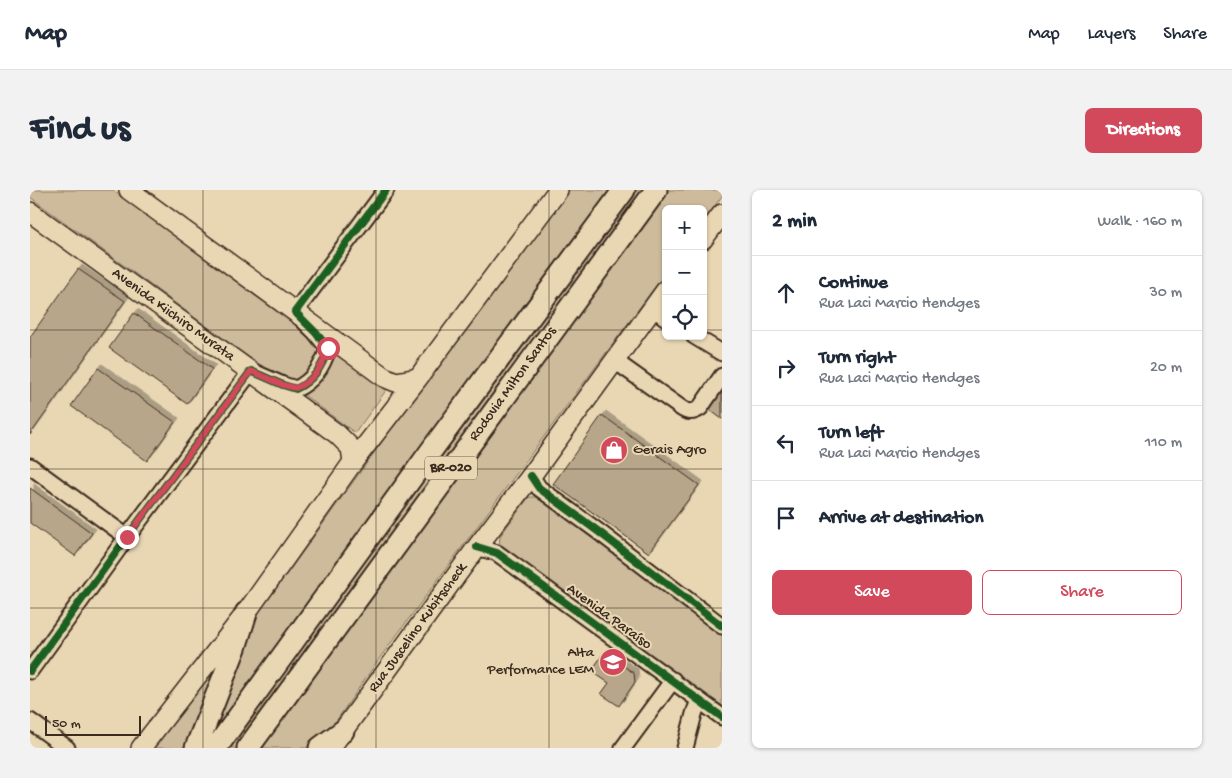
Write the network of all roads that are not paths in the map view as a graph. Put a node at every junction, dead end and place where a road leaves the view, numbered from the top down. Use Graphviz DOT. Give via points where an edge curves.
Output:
graph roads {
  1 [pos="129,190"];
  2 [pos="386,190"];
  3 [pos="558,190"];
  4 [pos="624,190"];
  5 [pos="656,190"];
  6 [pos="30,212"];
  7 [pos="722,214"];
  8 [pos="707,235"];
  9 [pos="664,295"];
  10 [pos="295,312"];
  11 [pos="659,313"];
  12 [pos="701,340"];
  13 [pos="722,353"];
  14 [pos="615,361"];
  15 [pos="251,371"];
  16 [pos="722,376"];
  17 [pos="418,378"];
  18 [pos="353,462"];
  19 [pos="30,466"];
  20 [pos="531,476"];
  21 [pos="127,537"];
  22 [pos="477,547"];
  23 [pos="246,613"];
  24 [pos="720,620"];
  25 [pos="30,671"];
  26 [pos="673,680"];
  27 [pos="699,700"];
  28 [pos="722,717"];
  29 [pos="30,721"];
  30 [pos="343,731"];
  31 [pos="68,748"];
  32 [pos="141,748"];
  33 [pos="196,748"];
  34 [pos="216,748"];
  35 [pos="248,748"];
  36 [pos="320,748"];
  37 [pos="330,748"];
  38 [pos="623,748"];
  39 [pos="685,748"];
  1 -- 10 [label="main road"];
  2 -- 10 [label="street"];
  3 -- 17 [label="main road"];
  4 -- 34 [label="highway, Rodovia Milton Santos / BR-020"];
  5 -- 35 [label="highway, Rodovia Milton Santos / BR-020"];
  6 -- 15 [label="main road, Avenida Kiichiro Murata"];
  7 -- 8 [label="main road"];
  9 -- 11 [label="main road, Rua Juscelino Kubitscheck"];
  10 -- 15 [label="street" via="328,348 318,370 306,384 296,388"];
  10 -- 17 [label="main road" via="384,377 396,382"];
  11 -- 14 [label="main road, Rua Juscelino Kubitscheck"];
  12 -- 13 [label="street"];
  14 -- 16 [label="street" via="689,412 700,408"];
  14 -- 20 [label="main road, Rua Juscelino Kubitscheck"];
  15 -- 18 [label="main road, Avenida Kiichiro Murata" via="337,434 351,448"];
  15 -- 21 [label="street"];
  17 -- 18 [label="main road"];
  18 -- 23 [label="main road"];
  19 -- 21 [label="street"];
  20 -- 22 [label="main road, Rua Juscelino Kubitscheck"];
  20 -- 24 [label="street" via="539,488"];
  21 -- 25 [label="street"];
  22 -- 26 [label="street, Avenida Paraíso" via="497,553"];
  22 -- 30 [label="main road, Rua Juscelino Kubitscheck"];
  23 -- 32 [label="main road"];
  23 -- 33 [label="highway"];
  26 -- 27 [label="street, Avenida Paraíso"];
  26 -- 38 [label="street"];
  27 -- 28 [label="street, Avenida Paraíso"];
  27 -- 39 [label="street"];
  29 -- 31 [label="street"];
  30 -- 36 [label="highway"];
  30 -- 37 [label="main road, Rua Juscelino Kubitscheck"];
}
